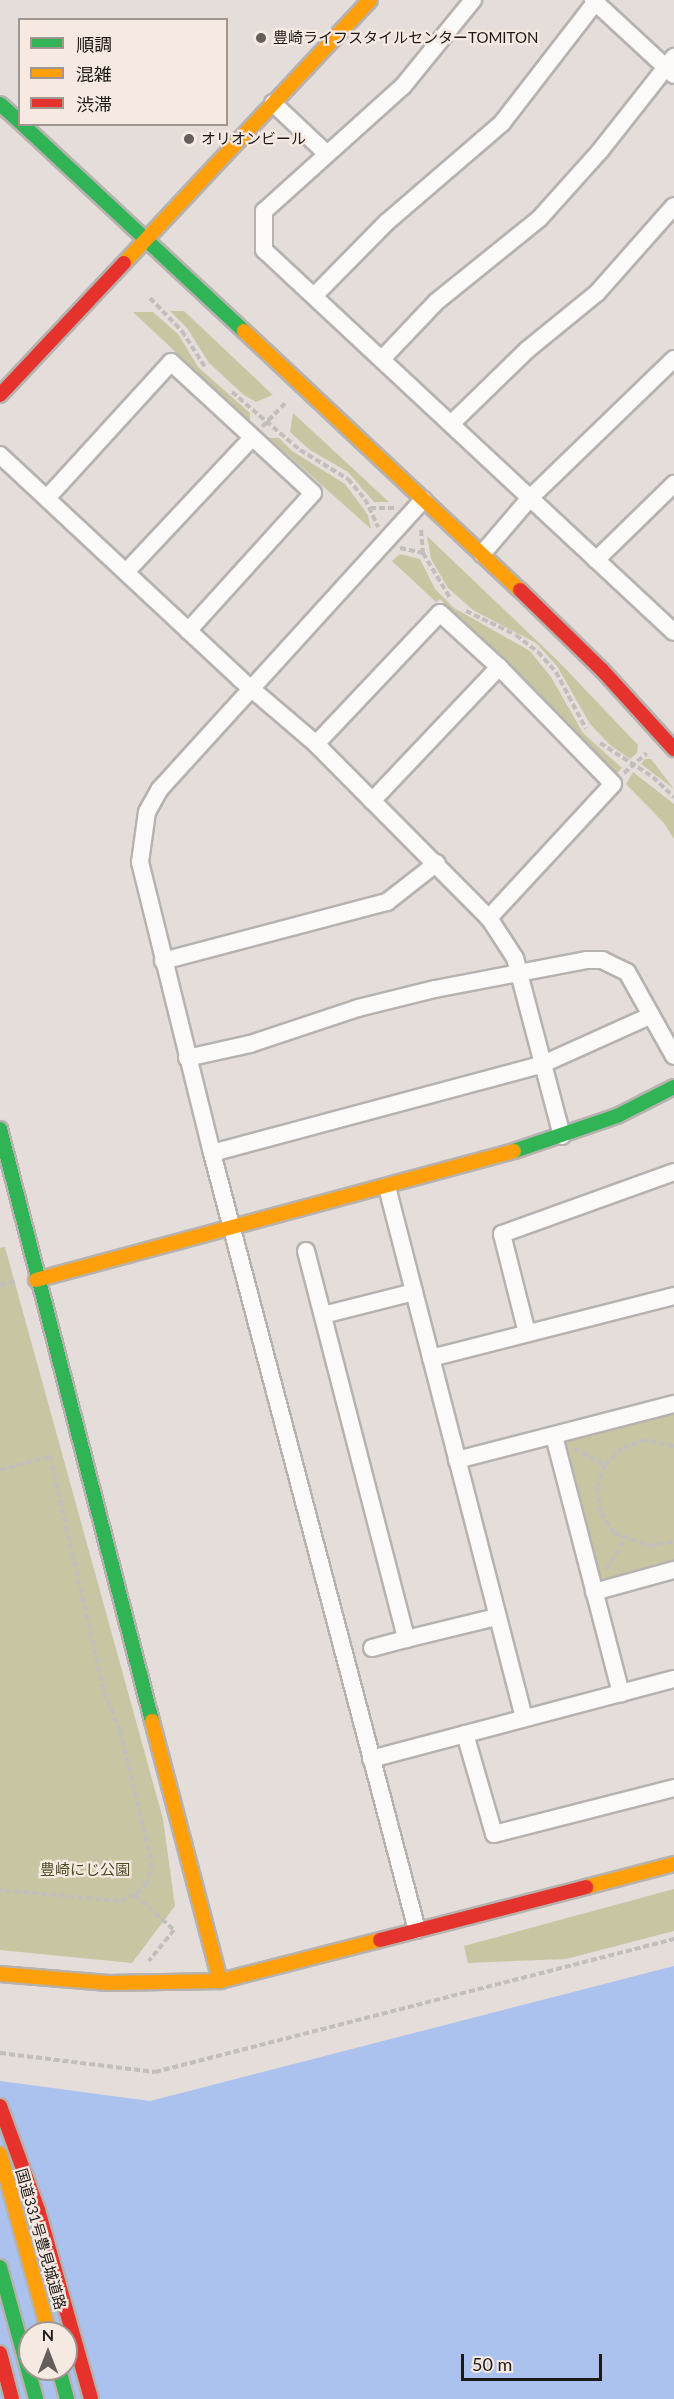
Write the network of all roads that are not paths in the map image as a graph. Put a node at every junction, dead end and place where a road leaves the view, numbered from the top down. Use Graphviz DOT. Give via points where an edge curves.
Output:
graph roads {
  1 [pos="370,0"];
  2 [pos="473,0"];
  3 [pos="595,1"];
  4 [pos="671,66"];
  5 [pos="0,104"];
  6 [pos="273,104"];
  7 [pos="18,120"];
  8 [pos="24,126"];
  9 [pos="326,153"];
  10 [pos="674,206"];
  11 [pos="147,240"];
  12 [pos="314,296"];
  13 [pos="382,359"];
  14 [pos="674,359"];
  15 [pos="0,395"];
  16 [pos="452,423"];
  17 [pos="252,438"];
  18 [pos="0,454"];
  19 [pos="674,484"];
  20 [pos="47,498"];
  21 [pos="530,498"];
  22 [pos="423,500"];
  23 [pos="482,554"];
  24 [pos="596,560"];
  25 [pos="126,572"];
  26 [pos="673,627"];
  27 [pos="188,631"];
  28 [pos="499,666"];
  29 [pos="250,688"];
  30 [pos="316,744"];
  31 [pos="674,749"];
  32 [pos="372,801"];
  33 [pos="437,863"];
  34 [pos="489,918"];
  35 [pos="163,961"];
  36 [pos="519,973"];
  37 [pos="650,1016"];
  38 [pos="674,1056"];
  39 [pos="187,1058"];
  40 [pos="543,1064"];
  41 [pos="674,1087"];
  42 [pos="0,1130"];
  43 [pos="562,1136"];
  44 [pos="212,1153"];
  45 [pos="674,1172"];
  46 [pos="387,1187"];
  47 [pos="231,1226"];
  48 [pos="306,1251"];
  49 [pos="36,1280"];
  50 [pos="414,1292"];
  51 [pos="674,1296"];
  52 [pos="323,1315"];
  53 [pos="527,1333"];
  54 [pos="431,1358"];
  55 [pos="674,1404"];
  56 [pos="554,1436"];
  57 [pos="457,1460"];
  58 [pos="674,1570"];
  59 [pos="594,1592"];
  60 [pos="496,1617"];
  61 [pos="406,1639"];
  62 [pos="372,1648"];
  63 [pos="674,1679"];
  64 [pos="621,1693"];
  65 [pos="524,1718"];
  66 [pos="465,1734"];
  67 [pos="371,1759"];
  68 [pos="674,1788"];
  69 [pos="674,1864"];
  70 [pos="417,1930"];
  71 [pos="0,1974"];
  72 [pos="220,1981"];
  73 [pos="0,2106"];
  74 [pos="0,2154"];
  75 [pos="0,2266"];
  76 [pos="46,2321"];
  77 [pos="0,2353"];
  78 [pos="62,2381"];
  79 [pos="12,2399"];
  80 [pos="36,2399"];
  81 [pos="67,2399"];
  82 [pos="91,2399"];
  1 -- 6 [label="main road"];
  2 -- 9 [label="street" via="403,86"];
  3 -- 4 [label="street"];
  3 -- 12 [label="street" via="502,123 387,222"];
  4 -- 13 [label="street" via="539,219 436,302"];
  5 -- 7 [label="main road"];
  6 -- 9 [label="street"];
  6 -- 11 [label="main road"];
  8 -- 11 [label="main road"];
  9 -- 12 [label="street" via="264,211 264,250"];
  10 -- 16 [label="street" via="597,293 527,350"];
  11 -- 15 [label="main road"];
  11 -- 22 [label="main road"];
  12 -- 13 [label="street"];
  13 -- 16 [label="street"];
  14 -- 21 [label="street"];
  16 -- 21 [label="street"];
  17 -- 20 [label="street" via="171,362"];
  17 -- 25 [label="street"];
  17 -- 27 [label="street" via="313,493"];
  18 -- 20 [label="street"];
  19 -- 24 [label="street"];
  20 -- 25 [label="street"];
  21 -- 23 [label="street"];
  21 -- 24 [label="street"];
  22 -- 23 [label="main road"];
  22 -- 29 [label="street" via="393,544"];
  23 -- 31 [label="main road" via="602,670"];
  24 -- 26 [label="street"];
  25 -- 27 [label="street"];
  27 -- 29 [label="street"];
  28 -- 30 [label="street" via="440,613"];
  28 -- 32 [label="street"];
  28 -- 34 [label="street" via="613,784"];
  29 -- 30 [label="street"];
  29 -- 35 [label="street" via="178,767 147,812 140,862"];
  30 -- 32 [label="street"];
  32 -- 33 [label="street"];
  33 -- 34 [label="street"];
  33 -- 35 [label="street" via="387,902"];
  34 -- 36 [label="street" via="515,958"];
  35 -- 39 [label="street"];
  36 -- 37 [label="street" via="602,960 627,972"];
  36 -- 39 [label="street" via="369,1006 250,1044"];
  36 -- 40 [label="street"];
  37 -- 38 [label="street"];
  37 -- 40 [label="street"];
  39 -- 44 [label="street"];
  40 -- 43 [label="street"];
  40 -- 44 [label="street"];
  41 -- 43 [label="main road" via="618,1116"];
  42 -- 49 [label="main road"];
  43 -- 46 [label="main road"];
  44 -- 47 [label="street"];
  45 -- 53 [label="street" via="502,1234"];
  46 -- 47 [label="main road"];
  46 -- 50 [label="street"];
  47 -- 49 [label="main road"];
  47 -- 67 [label="street"];
  48 -- 52 [label="street"];
  49 -- 72 [label="main road"];
  50 -- 52 [label="street"];
  50 -- 54 [label="street"];
  51 -- 53 [label="street"];
  52 -- 61 [label="street"];
  53 -- 54 [label="street"];
  54 -- 57 [label="street"];
  55 -- 56 [label="street"];
  56 -- 57 [label="street"];
  56 -- 59 [label="street"];
  57 -- 60 [label="street"];
  58 -- 59 [label="street"];
  59 -- 64 [label="street"];
  60 -- 61 [label="street"];
  60 -- 65 [label="street"];
  61 -- 62 [label="street"];
  63 -- 64 [label="street"];
  64 -- 65 [label="street"];
  65 -- 66 [label="street"];
  66 -- 67 [label="street"];
  66 -- 68 [label="street" via="494,1834"];
  67 -- 70 [label="street"];
  69 -- 70 [label="main road"];
  70 -- 72 [label="main road"];
  71 -- 72 [label="main road" via="109,1983"];
  73 -- 82 [label="main road" via="38,2210"];
  74 -- 76 [label="main road, 国道331号豊見城道路"];
  75 -- 80 [label="main road"];
  77 -- 79 [label="main road"];
  78 -- 81 [label="main road"];
}
